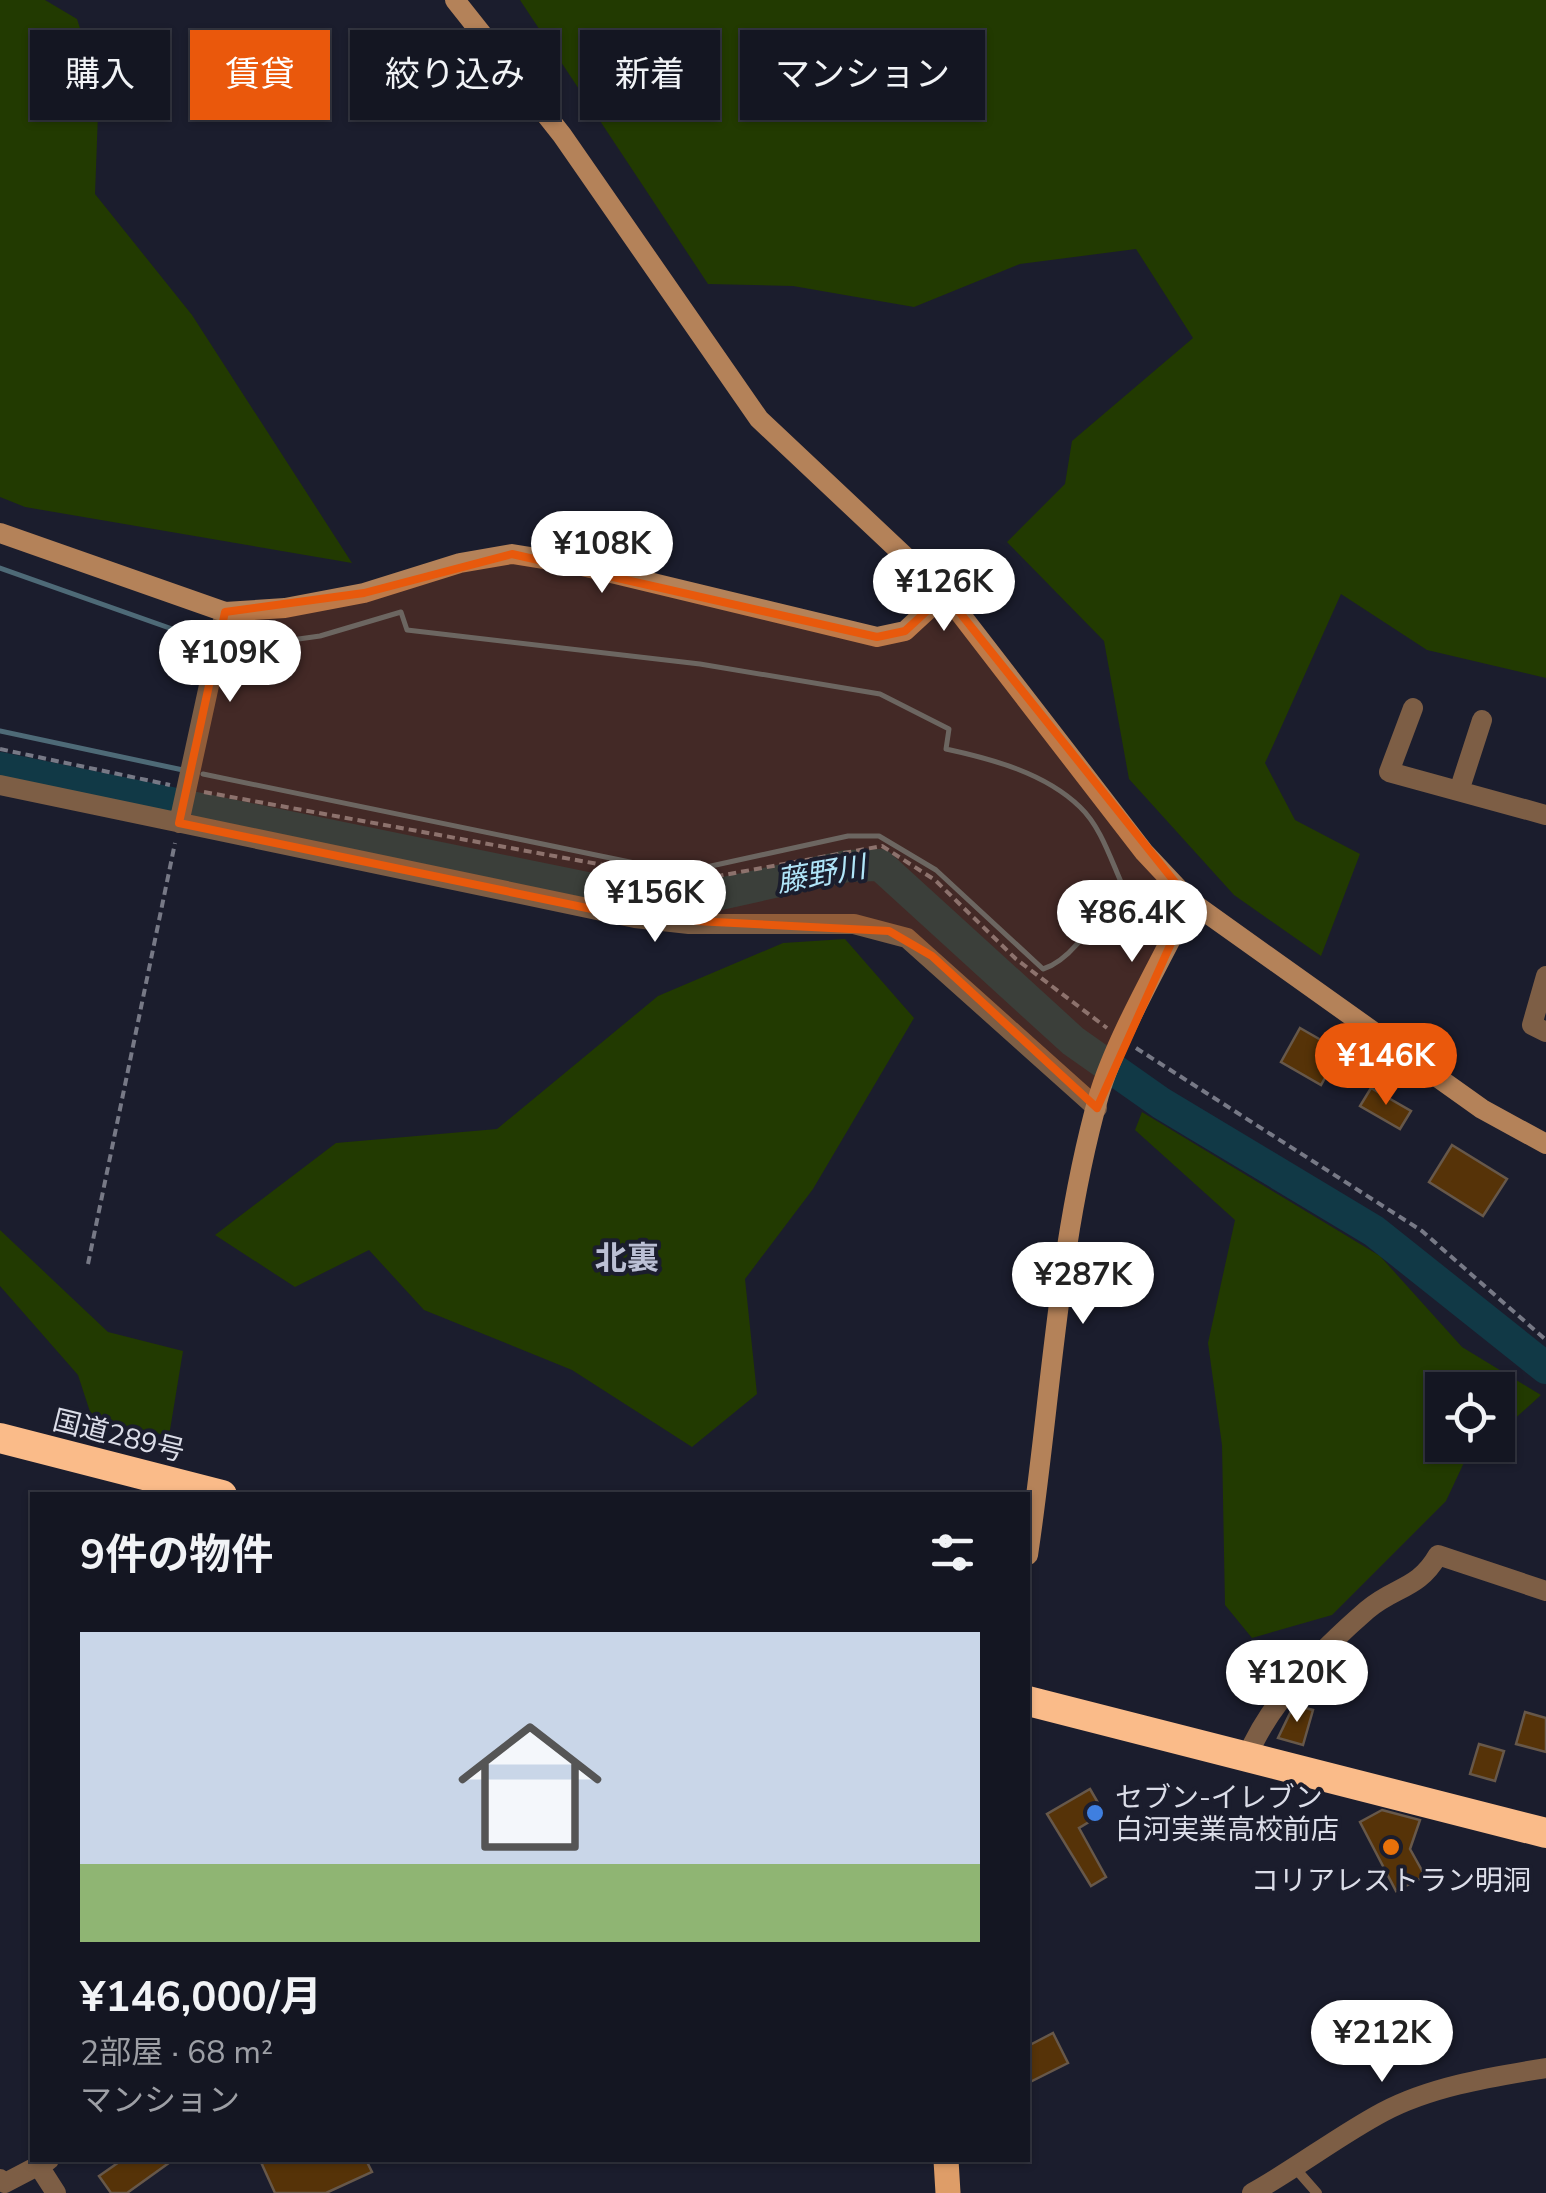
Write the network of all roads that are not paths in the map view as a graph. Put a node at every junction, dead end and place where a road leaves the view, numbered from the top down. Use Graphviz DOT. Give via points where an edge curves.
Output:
graph roads {
  1 [pos="456,0"];
  2 [pos="0,533"];
  3 [pos="946,594"];
  4 [pos="225,612"];
  5 [pos="1412,708"];
  6 [pos="1482,720"];
  7 [pos="0,786"];
  8 [pos="1458,791"];
  9 [pos="1546,816"];
  10 [pos="180,823"];
  11 [pos="1190,901"];
  12 [pos="1546,976"];
  13 [pos="1546,1032"];
  14 [pos="1098,1100"];
  15 [pos="1546,1144"];
  16 [pos="0,1438"];
  17 [pos="210,1492"];
  18 [pos="1030,1539"];
  19 [pos="1546,1590"];
  20 [pos="1030,1702"];
  21 [pos="1247,1758"];
  22 [pos="1546,1833"];
  23 [pos="1546,2068"];
  24 [pos="946,2162"];
  25 [pos="44,2164"];
  26 [pos="1295,2168"];
  27 [pos="2,2183"];
  28 [pos="56,2193"];
  29 [pos="948,2193"];
  30 [pos="1252,2193"];
  31 [pos="1316,2193"];
  1 -- 3 [label="street" via="562,135 760,419"];
  2 -- 4 [label="street"];
  3 -- 4 [label="street" via="906,631 877,636 512,554 364,593"];
  3 -- 11 [label="street" via="1144,852"];
  4 -- 10 [label="street"];
  5 -- 8 [label="street" via="1389,772"];
  6 -- 8 [label="street"];
  7 -- 10 [label="street"];
  8 -- 9 [label="street"];
  10 -- 14 [label="street" via="635,918 854,924 890,931 932,956"];
  11 -- 14 [label="street"];
  11 -- 15 [label="street" via="1482,1109"];
  12 -- 13 [label="street" via="1532,1025"];
  14 -- 18 [label="street" via="1072,1206"];
  16 -- 17 [label="highway, 国道289号"];
  19 -- 21 [label="street" via="1438,1555 1425,1578 1370,1607 1263,1718"];
  20 -- 21 [label="highway"];
  21 -- 22 [label="highway"];
  23 -- 26 [label="street" via="1412,2099"];
  24 -- 29 [label="main road"];
  25 -- 27 [label="street"];
  25 -- 28 [label="street"];
  26 -- 30 [label="street"];
  26 -- 31 [label="lane"];
}
